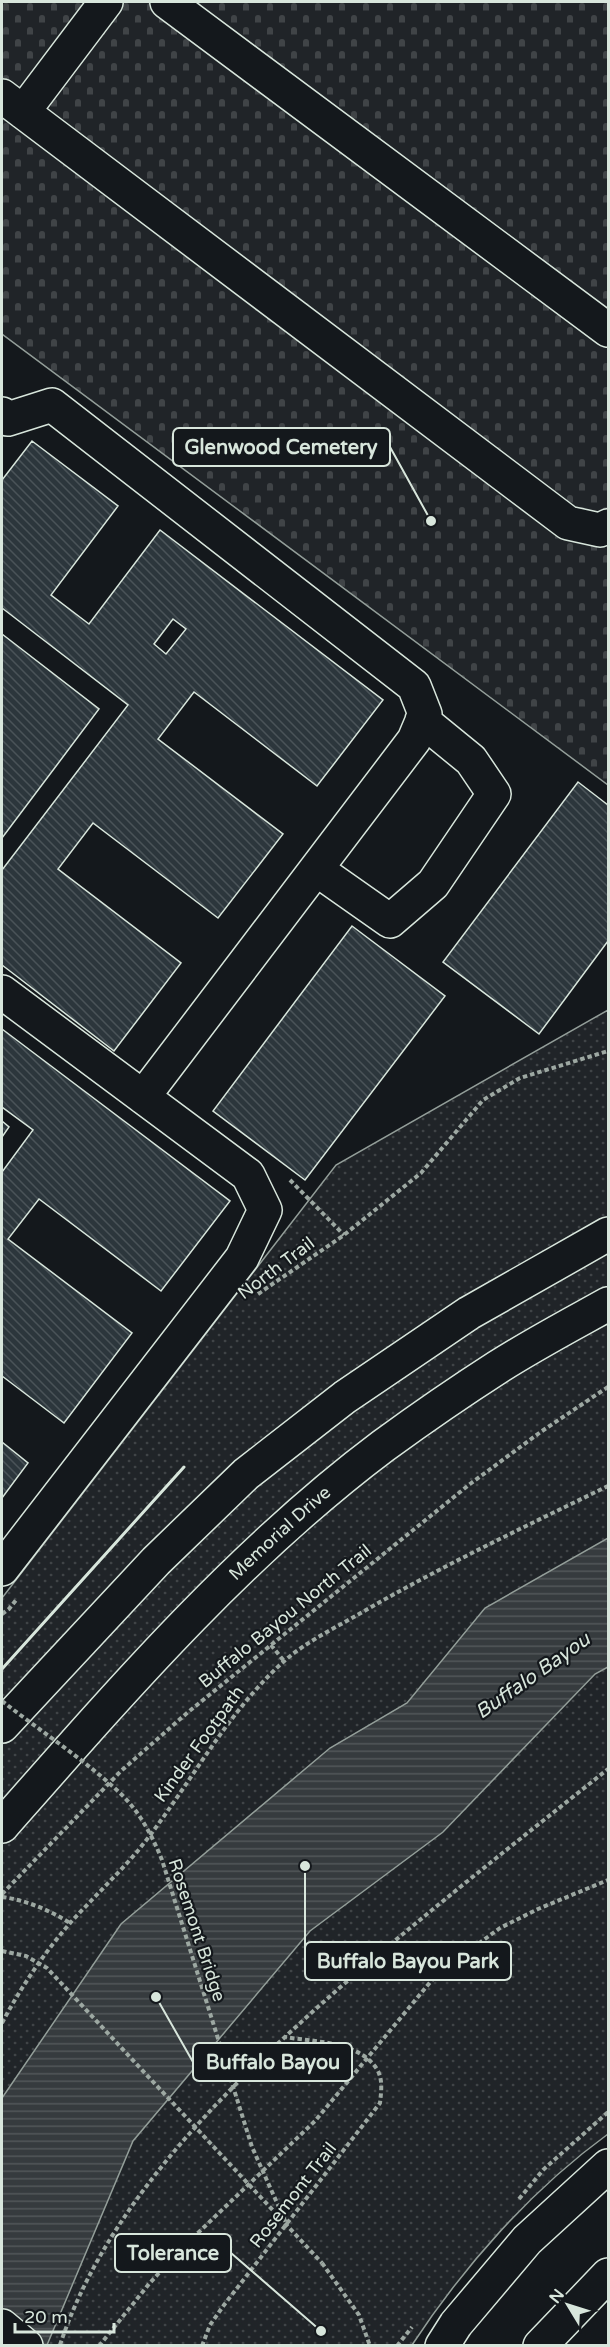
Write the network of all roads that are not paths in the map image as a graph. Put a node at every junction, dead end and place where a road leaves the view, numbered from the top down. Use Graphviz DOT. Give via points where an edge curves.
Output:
graph roads {
  1 [pos="106,2"];
  2 [pos="167,2"];
  3 [pos="12,104"];
  4 [pos="609,330"];
  5 [pos="2,414"];
  6 [pos="609,526"];
  7 [pos="422,720"];
  8 [pos="316,869"];
  9 [pos="2,992"];
  10 [pos="143,1097"];
  11 [pos="609,1234"];
  12 [pos="609,1304"];
  13 [pos="2,1569"];
  14 [pos="2,1726"];
  15 [pos="2,1826"];
  16 [pos="609,2166"];
  17 [pos="609,2275"];
  18 [pos="2,2326"];
  19 [pos="26,2346"];
  20 [pos="442,2346"];
  21 [pos="540,2346"];
  1 -- 3 [label="main road"];
  2 -- 4 [label="main road"];
  3 -- 6 [label="main road" via="568,524 600,530"];
  5 -- 7 [label="main road" via="8,419 52,405 414,686 425,714"];
  7 -- 8 [label="main road" via="414,740"];
  7 -- 8 [label="main road" via="471,760 494,794 433,884 390,921"];
  8 -- 10 [label="main road"];
  9 -- 10 [label="main road"];
  10 -- 13 [label="main road" via="249,1175 265,1210 242,1258"];
  11 -- 14 [label="main road" via="469,1313 345,1397 246,1474 156,1561"];
  12 -- 15 [label="main road, Memorial Drive" via="499,1366 382,1447 289,1524 203,1605"];
  16 -- 20 [label="main road" via="527,2240"];
  17 -- 21 [label="main road"];
  18 -- 19 [label="main road"];
}
